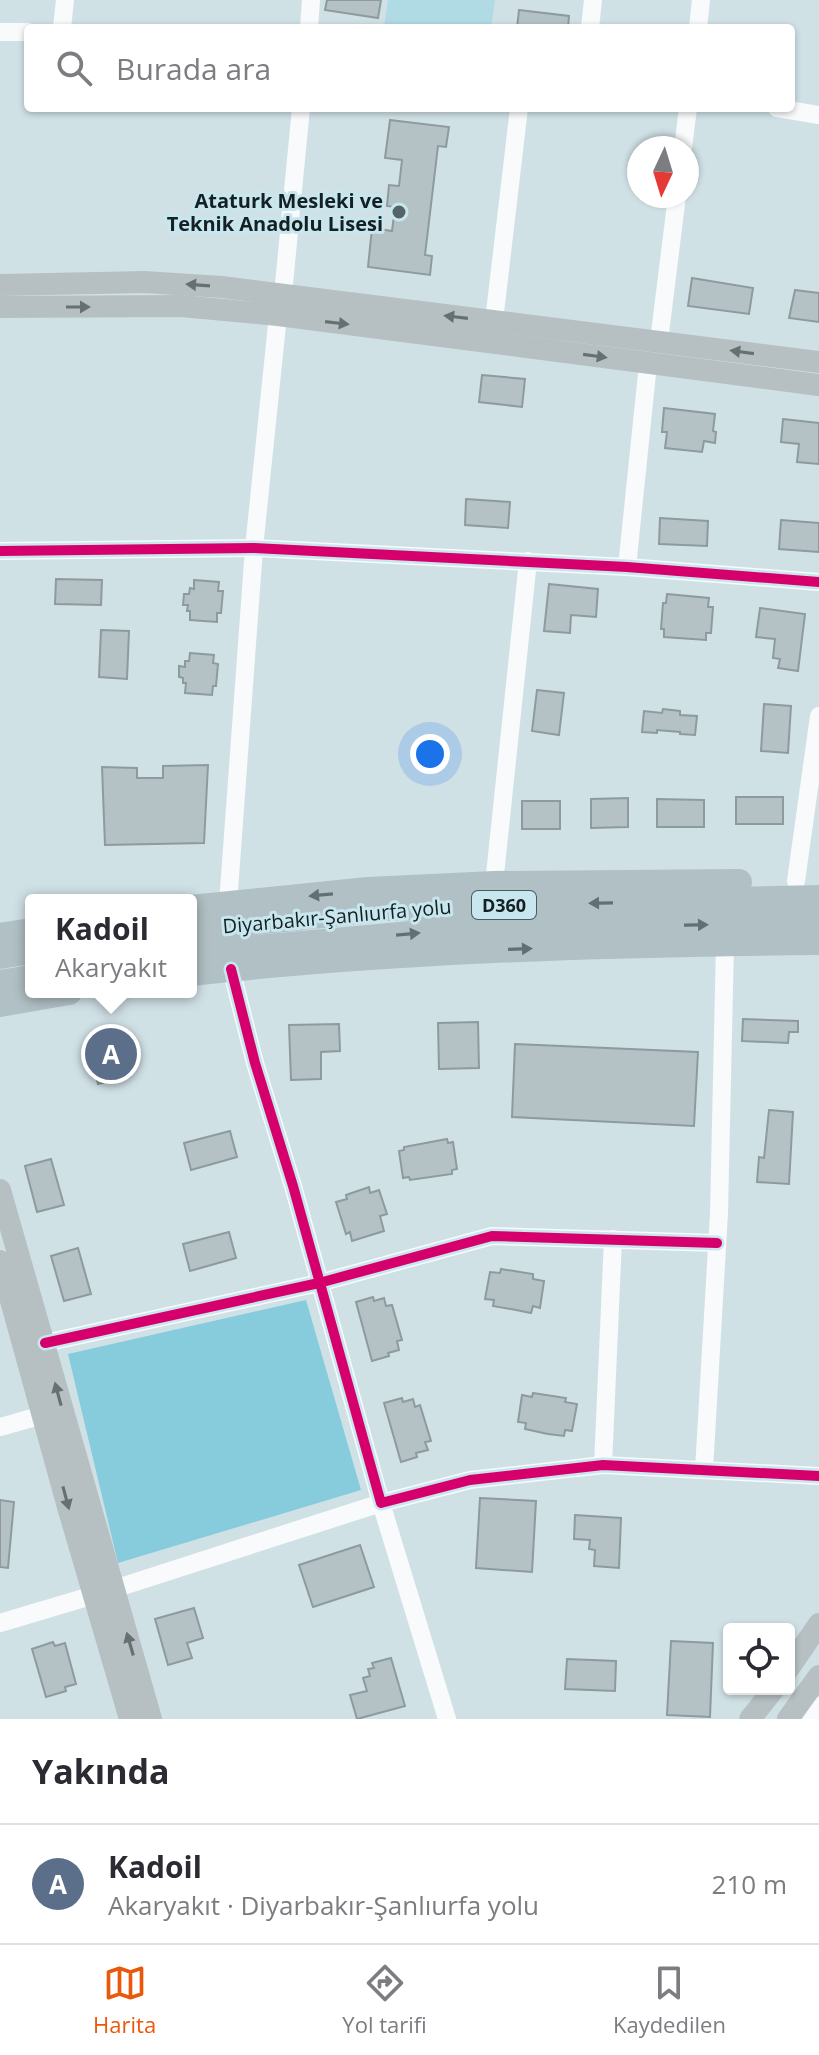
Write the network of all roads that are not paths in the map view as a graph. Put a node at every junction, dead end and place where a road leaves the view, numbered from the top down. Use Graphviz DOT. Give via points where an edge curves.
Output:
graph roads {
  1 [pos="65,0"];
  2 [pos="311,0"];
  3 [pos="593,0"];
  4 [pos="701,0"];
  5 [pos="62,24"];
  6 [pos="309,24"];
  7 [pos="590,24"];
  8 [pos="698,24"];
  9 [pos="0,32"];
  10 [pos="24,32"];
  11 [pos="795,111"];
  12 [pos="301,112"];
  13 [pos="519,112"];
  14 [pos="688,112"];
  15 [pos="819,115"];
  16 [pos="684,136"];
  17 [pos="676,208"];
  18 [pos="0,285"];
  19 [pos="280,305"];
  20 [pos="0,307"];
  21 [pos="494,321"];
  22 [pos="659,341"];
  23 [pos="819,362"];
  24 [pos="648,364"];
  25 [pos="819,385"];
  26 [pos="254,548"];
  27 [pos="0,551"];
  28 [pos="528,561"];
  29 [pos="627,567"];
  30 [pos="819,582"];
  31 [pos="819,716"];
  32 [pos="808,880"];
  33 [pos="494,884"];
  34 [pos="819,898"];
  35 [pos="228,904"];
  36 [pos="197,907"];
  37 [pos="819,924"];
  38 [pos="197,928"];
  39 [pos="25,932"];
  40 [pos="0,936"];
  41 [pos="819,942"];
  42 [pos="725,944"];
  43 [pos="25,952"];
  44 [pos="197,953"];
  45 [pos="0,956"];
  46 [pos="231,969"];
  47 [pos="197,972"];
  48 [pos="25,979"];
  49 [pos="0,983"];
  50 [pos="34,998"];
  51 [pos="0,1004"];
  52 [pos="0,1190"];
  53 [pos="613,1239"];
  54 [pos="717,1243"];
  55 [pos="0,1261"];
  56 [pos="319,1283"];
  57 [pos="45,1343"];
  58 [pos="43,1415"];
  59 [pos="0,1427"];
  60 [pos="603,1465"];
  61 [pos="704,1470"];
  62 [pos="819,1476"];
  63 [pos="381,1503"];
  64 [pos="104,1592"];
  65 [pos="0,1623"];
  66 [pos="819,1624"];
  67 [pos="795,1659"];
  68 [pos="818,1678"];
  69 [pos="769,1695"];
  70 [pos="819,1706"];
  71 [pos="130,1719"];
  72 [pos="151,1719"];
  73 [pos="447,1719"];
  74 [pos="750,1719"];
  75 [pos="788,1719"];
  76 [pos="809,1719"];
  1 -- 5 [label="street"];
  2 -- 6 [label="street"];
  3 -- 7 [label="street"];
  4 -- 8 [label="street"];
  9 -- 10 [label="street"];
  11 -- 15 [label="street"];
  12 -- 19 [label="street"];
  13 -- 21 [label="street"];
  14 -- 16 [label="street"];
  17 -- 22 [label="street"];
  19 -- 18 [label="main road, one-way" via="222,287 144,282"];
  20 -- 19 [label="main road, one-way"];
  21 -- 19 [label="main road, one-way"];
  19 -- 24 [label="main road, one-way"];
  19 -- 26 [label="street"];
  21 -- 22 [label="main road"];
  23 -- 22 [label="main road, one-way"];
  24 -- 25 [label="main road"];
  24 -- 29 [label="street"];
  26 -- 27 [label="street"];
  26 -- 28 [label="street"];
  26 -- 35 [label="street"];
  28 -- 29 [label="street"];
  28 -- 33 [label="street"];
  29 -- 30 [label="street"];
  31 -- 32 [label="street"];
  32 -- 33 [label="highway"];
  33 -- 35 [label="highway, one-way"];
  34 -- 38 [label="highway, Diyarbakır-Şanlıurfa yolu / D360, one-way" via="388,908"];
  35 -- 36 [label="highway"];
  44 -- 37 [label="highway, Diyarbakır-Şanlıurfa yolu / D360, one-way" via="455,930"];
  39 -- 40 [label="highway"];
  41 -- 42 [label="highway"];
  46 -- 42 [label="highway, one-way" via="412,954"];
  42 -- 54 [label="street"];
  43 -- 45 [label="highway"];
  46 -- 47 [label="highway"];
  46 -- 56 [label="street"];
  48 -- 49 [label="highway"];
  50 -- 51 [label="highway"];
  52 -- 57 [label="main road"];
  53 -- 54 [label="street"];
  53 -- 56 [label="street" via="492,1236"];
  53 -- 60 [label="street"];
  54 -- 61 [label="street"];
  55 -- 58 [label="main road"];
  56 -- 57 [label="street"];
  56 -- 63 [label="street"];
  64 -- 57 [label="main road, one-way"];
  58 -- 59 [label="street"];
  58 -- 64 [label="main road, one-way"];
  60 -- 61 [label="street"];
  60 -- 63 [label="street" via="470,1480"];
  61 -- 62 [label="street"];
  63 -- 64 [label="street"];
  63 -- 73 [label="street"];
  64 -- 65 [label="street"];
  64 -- 71 [label="main road"];
  72 -- 64 [label="main road, one-way"];
  66 -- 67 [label="main road"];
  68 -- 75 [label="main road"];
  69 -- 74 [label="main road"];
  70 -- 76 [label="street"];
}
